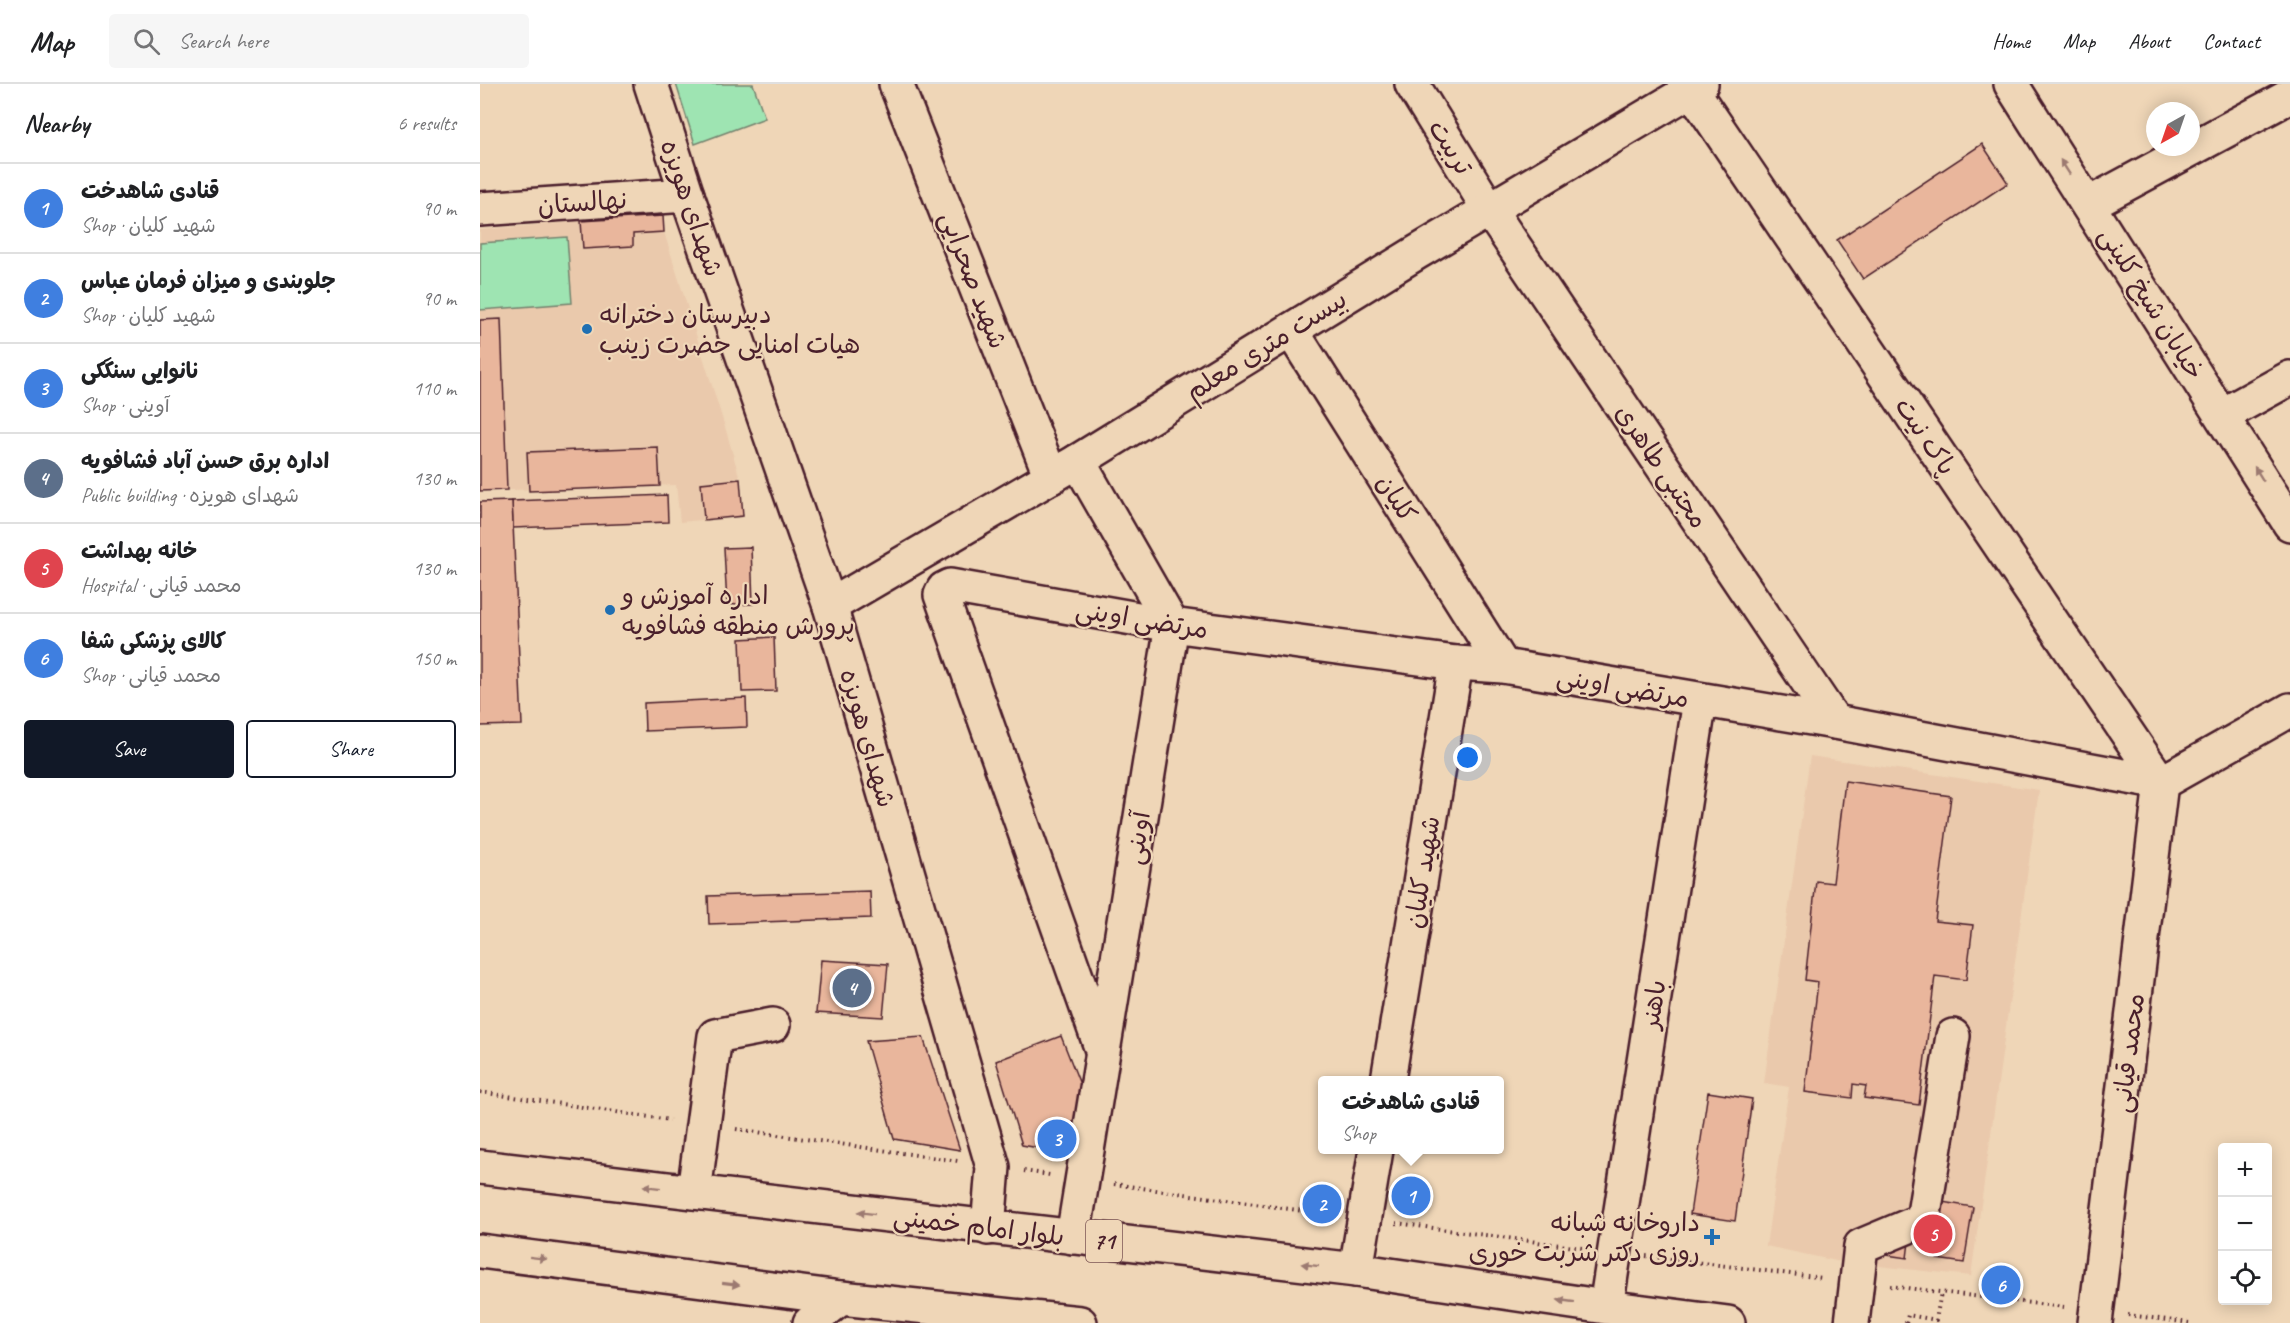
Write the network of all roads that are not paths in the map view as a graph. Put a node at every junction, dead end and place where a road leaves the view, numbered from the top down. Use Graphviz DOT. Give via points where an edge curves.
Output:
graph roads {
  1 [pos="651,84"];
  2 [pos="896,84"];
  3 [pos="1412,84"];
  4 [pos="2011,84"];
  5 [pos="1694,86"];
  6 [pos="2290,96"];
  7 [pos="687,195"];
  8 [pos="2089,204"];
  9 [pos="480,209"];
  10 [pos="1489,209"];
  11 [pos="1291,330"];
  12 [pos="2290,378"];
  13 [pos="2223,415"];
  14 [pos="1065,469"];
  15 [pos="2290,524"];
  16 [pos="830,606"];
  17 [pos="1172,625"];
  18 [pos="1456,663"];
  19 [pos="1503,666"];
  20 [pos="1700,700"];
  21 [pos="2290,710"];
  22 [pos="1835,722"];
  23 [pos="2161,783"];
  24 [pos="773,1025"];
  25 [pos="1953,1036"];
  26 [pos="1102,1050"];
  27 [pos="1389,1076"];
  28 [pos="1375,1154"];
  29 [pos="480,1167"];
  30 [pos="693,1192"];
  31 [pos="988,1228"];
  32 [pos="1073,1237"];
  33 [pos="480,1251"];
  34 [pos="1356,1270"];
  35 [pos="841,1298"];
  36 [pos="1606,1307"];
  37 [pos="810,1323"];
  38 [pos="1080,1323"];
  39 [pos="1728,1323"];
  40 [pos="1852,1323"];
  41 [pos="2095,1323"];
  1 -- 7 [label="main road, شهدای هویزه"];
  2 -- 14 [label="main road, شهید صحرایی"];
  3 -- 10 [label="main road, تربیت"];
  8 -- 4 [label="main road, خیابان شیخ کلینی, one-way"];
  5 -- 10 [label="main road, بیست متری معلم"];
  5 -- 23 [label="main road, پاک نیت"];
  6 -- 8 [label="main road"];
  7 -- 9 [label="main road, نهالستان"];
  7 -- 16 [label="main road, شهدای هویزه"];
  8 -- 13 [label="main road, خیابان شیخ کلینی"];
  10 -- 11 [label="main road, بیست متری معلم"];
  10 -- 22 [label="main road, مجتبی طاهری"];
  11 -- 14 [label="main road, بیست متری معلم"];
  11 -- 19 [label="main road, کلیان"];
  12 -- 13 [label="main road"];
  15 -- 13 [label="main road, خیابان شیخ کلینی, one-way"];
  14 -- 16 [label="main road, بیست متری معلم"];
  14 -- 17 [label="main road"];
  16 -- 31 [label="main road, شهدای هویزه" via="993,1167"];
  17 -- 18 [label="main road, مرتضی اوینی"];
  17 -- 26 [label="main road, آوینی"];
  17 -- 26 [label="main road, مرتضی اوینی" via="950,586 941,595"];
  18 -- 19 [label="main road, مرتضی اوینی"];
  18 -- 27 [label="main road, شهید کلیان"];
  19 -- 20 [label="main road, مرتضی اوینی"];
  20 -- 22 [label="main road, مرتضی اوینی"];
  20 -- 36 [label="main road, باهنر"];
  21 -- 23 [label="main road"];
  22 -- 23 [label="main road, مرتضی اوینی"];
  23 -- 41 [label="main road, محمد قیانی"];
  24 -- 30 [label="main road" via="716,1036"];
  25 -- 40 [label="main road" via="1923,1220 1861,1246"];
  26 -- 32 [label="main road, آوینی"];
  28 -- 34 [label="main road"];
  30 -- 29 [label="main road, بلوار امام خمینی / 71, one-way"];
  31 -- 30 [label="main road, بلوار امام خمینی / 71, one-way"];
  31 -- 32 [label="main road, بلوار امام خمینی / 71"];
  34 -- 32 [label="main road, بلوار امام خمینی / 71, one-way"];
  33 -- 35 [label="main road, one-way"];
  36 -- 34 [label="main road, بلوار امام خمینی / 71, one-way"];
  35 -- 37 [label="main road"];
  35 -- 38 [label="main road"];
  36 -- 39 [label="main road, بلوار امام خمینی / 71"];
}
